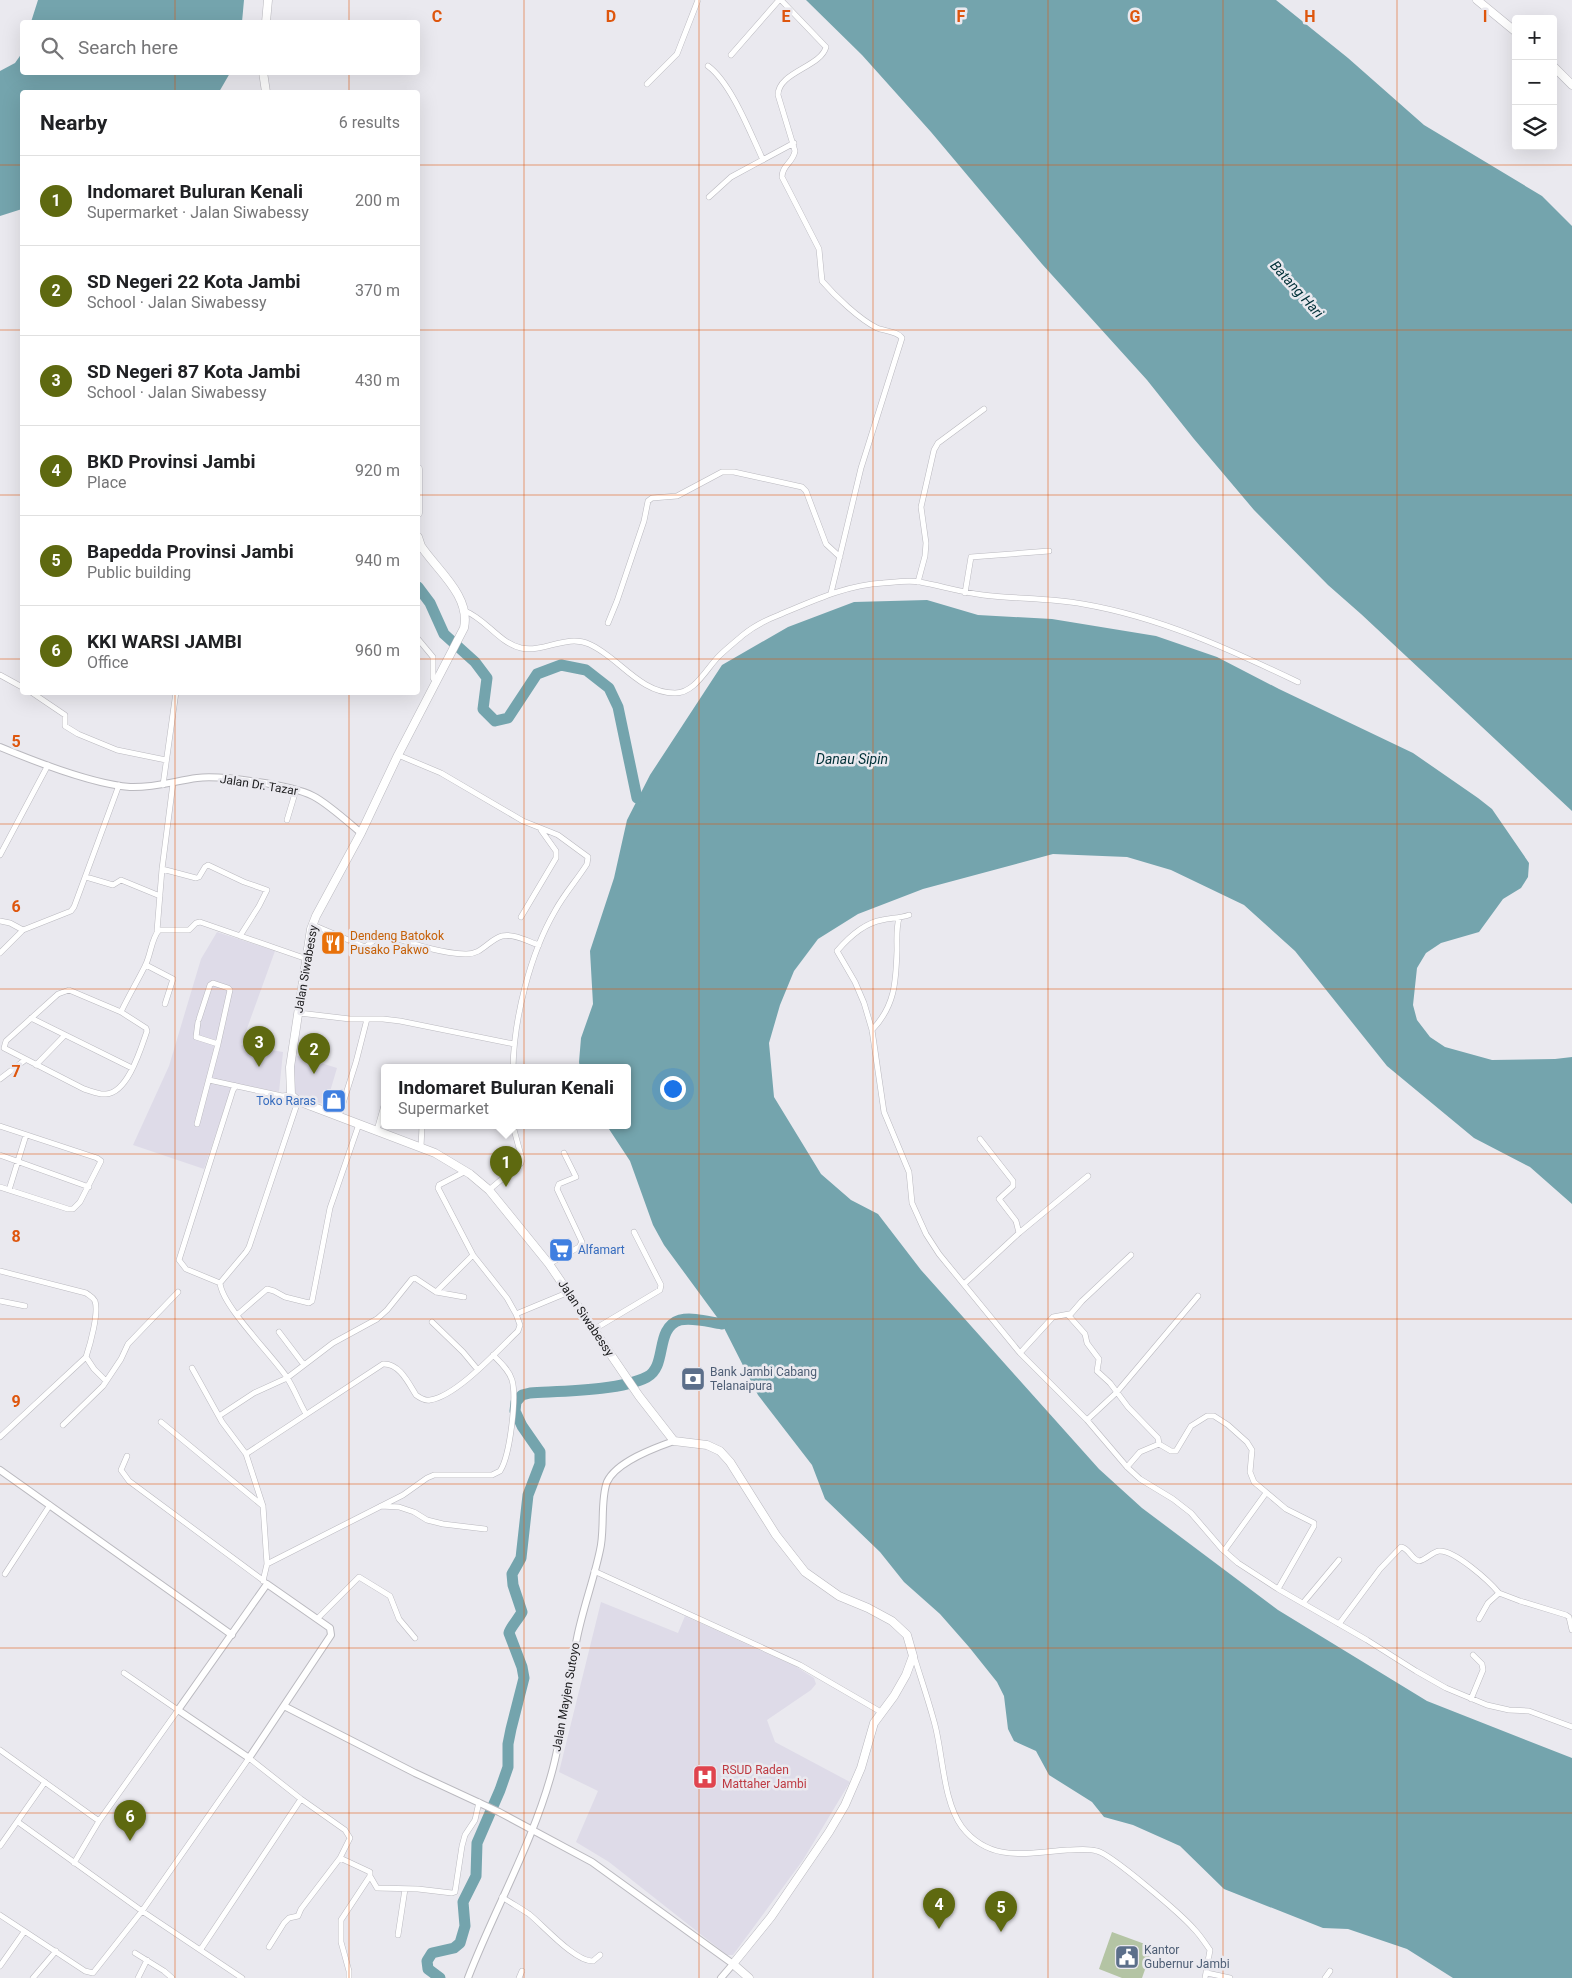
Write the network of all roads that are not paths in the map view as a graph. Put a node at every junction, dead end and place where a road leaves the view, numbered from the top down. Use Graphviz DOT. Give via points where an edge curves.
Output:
graph roads {
  1 [pos="268,0"];
  2 [pos="698,0"];
  3 [pos="780,0"];
  4 [pos="1477,0"];
  5 [pos="266,20"];
  6 [pos="1512,29"];
  7 [pos="731,55"];
  8 [pos="708,66"];
  9 [pos="1557,70"];
  10 [pos="263,75"];
  11 [pos="647,84"];
  12 [pos="1572,84"];
  13 [pos="266,90"];
  14 [pos="794,143"];
  15 [pos="763,160"];
  16 [pos="709,198"];
  17 [pos="984,409"];
  18 [pos="420,543"];
  19 [pos="1049,551"];
  20 [pos="840,557"];
  21 [pos="918,582"];
  22 [pos="831,593"];
  23 [pos="965,593"];
  24 [pos="465,611"];
  25 [pos="608,624"];
  26 [pos="420,641"];
  27 [pos="0,675"];
  28 [pos="1298,682"];
  29 [pos="436,683"];
  30 [pos="20,686"];
  31 [pos="35,695"];
  32 [pos="176,695"];
  33 [pos="0,747"];
  34 [pos="398,755"];
  35 [pos="166,760"];
  36 [pos="48,765"];
  37 [pos="173,783"];
  38 [pos="163,785"];
  39 [pos="119,786"];
  40 [pos="296,790"];
  41 [pos="287,820"];
  42 [pos="540,830"];
  43 [pos="361,833"];
  44 [pos="0,855"];
  45 [pos="162,869"];
  46 [pos="86,877"];
  47 [pos="160,896"];
  48 [pos="909,914"];
  49 [pos="521,917"];
  50 [pos="899,918"];
  51 [pos="0,921"];
  52 [pos="313,925"];
  53 [pos="22,930"];
  54 [pos="157,931"];
  55 [pos="240,936"];
  56 [pos="539,945"];
  57 [pos="0,953"];
  58 [pos="308,959"];
  59 [pos="146,965"];
  60 [pos="165,1004"];
  61 [pos="121,1012"];
  62 [pos="299,1013"];
  63 [pos="31,1018"];
  64 [pos="367,1019"];
  65 [pos="872,1030"];
  66 [pos="64,1035"];
  67 [pos="218,1044"];
  68 [pos="514,1044"];
  69 [pos="25,1060"];
  70 [pos="36,1064"];
  71 [pos="513,1064"];
  72 [pos="132,1068"];
  73 [pos="0,1079"];
  74 [pos="210,1080"];
  75 [pos="236,1086"];
  76 [pos="291,1095"];
  77 [pos="298,1101"];
  78 [pos="339,1116"];
  79 [pos="381,1116"];
  80 [pos="198,1124"];
  81 [pos="359,1124"];
  82 [pos="0,1126"];
  83 [pos="422,1129"];
  84 [pos="514,1129"];
  85 [pos="377,1130"];
  86 [pos="26,1135"];
  87 [pos="980,1139"];
  88 [pos="421,1147"];
  89 [pos="564,1153"];
  90 [pos="0,1155"];
  91 [pos="18,1161"];
  92 [pos="466,1171"];
  93 [pos="1088,1176"];
  94 [pos="0,1187"];
  95 [pos="89,1187"];
  96 [pos="9,1190"];
  97 [pos="489,1190"];
  98 [pos="634,1232"];
  99 [pos="1019,1233"];
  100 [pos="473,1255"];
  101 [pos="1131,1255"];
  102 [pos="549,1264"];
  103 [pos="0,1271"];
  104 [pos="220,1283"];
  105 [pos="964,1284"];
  106 [pos="178,1292"];
  107 [pos="436,1292"];
  108 [pos="569,1292"];
  109 [pos="1198,1296"];
  110 [pos="464,1297"];
  111 [pos="0,1301"];
  112 [pos="26,1306"];
  113 [pos="516,1314"];
  114 [pos="1070,1314"];
  115 [pos="237,1315"];
  116 [pos="432,1322"];
  117 [pos="593,1330"];
  118 [pos="279,1332"];
  119 [pos="1020,1352"];
  120 [pos="493,1355"];
  121 [pos="86,1357"];
  122 [pos="304,1366"];
  123 [pos="192,1368"];
  124 [pos="478,1370"];
  125 [pos="287,1378"];
  126 [pos="106,1381"];
  127 [pos="1117,1392"];
  128 [pos="306,1414"];
  129 [pos="219,1416"];
  130 [pos="1087,1420"];
  131 [pos="160,1422"];
  132 [pos="63,1425"];
  133 [pos="0,1437"];
  134 [pos="674,1441"];
  135 [pos="1159,1444"];
  136 [pos="246,1454"];
  137 [pos="127,1456"];
  138 [pos="1127,1466"];
  139 [pos="0,1470"];
  140 [pos="1266,1493"];
  141 [pos="50,1505"];
  142 [pos="263,1506"];
  143 [pos="381,1506"];
  144 [pos="485,1529"];
  145 [pos="1224,1551"];
  146 [pos="1339,1560"];
  147 [pos="267,1564"];
  148 [pos="594,1571"];
  149 [pos="5,1574"];
  150 [pos="265,1582"];
  151 [pos="1278,1589"];
  152 [pos="1499,1592"];
  153 [pos="1303,1603"];
  154 [pos="317,1619"];
  155 [pos="1479,1620"];
  156 [pos="1339,1624"];
  157 [pos="1572,1630"];
  158 [pos="232,1635"];
  159 [pos="415,1638"];
  160 [pos="1473,1655"];
  161 [pos="913,1656"];
  162 [pos="124,1673"];
  163 [pos="1471,1699"];
  164 [pos="284,1706"];
  165 [pos="178,1710"];
  166 [pos="881,1712"];
  167 [pos="1572,1727"];
  168 [pos="0,1750"];
  169 [pos="249,1758"];
  170 [pos="44,1782"];
  171 [pos="300,1799"];
  172 [pos="482,1803"];
  173 [pos="18,1822"];
  174 [pos="99,1822"];
  175 [pos="532,1830"];
  176 [pos="0,1846"];
  177 [pos="340,1858"];
  178 [pos="74,1863"];
  179 [pos="370,1876"];
  180 [pos="405,1889"];
  181 [pos="502,1897"];
  182 [pos="142,1911"];
  183 [pos="0,1915"];
  184 [pos="24,1932"];
  185 [pos="398,1935"];
  186 [pos="269,1947"];
  187 [pos="201,1950"];
  188 [pos="56,1951"];
  189 [pos="135,1954"];
  190 [pos="600,1955"];
  191 [pos="147,1960"];
  192 [pos="733,1964"];
  193 [pos="0,1966"];
  194 [pos="522,1970"];
  195 [pos="1330,1970"];
  196 [pos="1206,1975"];
  197 [pos="33,1978"];
  198 [pos="138,1978"];
  199 [pos="172,1978"];
  200 [pos="242,1978"];
  201 [pos="349,1978"];
  202 [pos="468,1978"];
  203 [pos="519,1978"];
  204 [pos="721,1978"];
  205 [pos="749,1978"];
  206 [pos="1230,1978"];
  207 [pos="1324,1978"];
  1 -- 5 [label="main road"];
  2 -- 11 [label="street" via="677,54"];
  3 -- 7 [label="street"];
  3 -- 14 [label="street" via="826,47 823,54 779,88 778,95"];
  4 -- 6 [label="main road"];
  8 -- 15 [label="street" via="716,71 734,99"];
  9 -- 12 [label="main road"];
  10 -- 13 [label="main road"];
  14 -- 15 [label="street"];
  14 -- 20 [label="street" via="795,154 784,166 782,177 819,249 822,280 864,320 902,338 861,468"];
  15 -- 16 [label="street" via="731,177"];
  17 -- 21 [label="street" via="938,443 934,450 920,507 926,543"];
  18 -- 24 [label="main road" via="459,596"];
  19 -- 23 [label="street" via="972,556"];
  20 -- 22 [label="street"];
  20 -- 25 [label="street" via="826,544 802,488 722,472 677,496 648,501"];
  21 -- 22 [label="street" via="858,586"];
  21 -- 23 [label="street"];
  22 -- 24 [label="street" via="765,620 719,656 686,692 676,693 648,686 582,642 563,642 529,650 513,646 477,616"];
  23 -- 28 [label="street" via="1037,598 1126,613 1225,647"];
  24 -- 29 [label="main road, Jalan Siwabessy" via="464,628"];
  26 -- 29 [label="street" via="433,657 432,678"];
  27 -- 30 [label="street"];
  29 -- 34 [label="main road, Jalan Siwabessy"];
  31 -- 35 [label="street" via="65,715 64,726 78,734 117,750"];
  32 -- 35 [label="street"];
  33 -- 36 [label="street, Jalan Dr. Tazar"];
  34 -- 42 [label="street" via="441,774"];
  34 -- 43 [label="main road, Jalan Siwabessy"];
  35 -- 38 [label="street"];
  36 -- 39 [label="street, Jalan Dr. Tazar"];
  36 -- 44 [label="street"];
  37 -- 38 [label="street, Jalan Dr. Tazar"];
  37 -- 40 [label="street, Jalan Dr. Tazar" via="218,778"];
  37 -- 45 [label="street"];
  38 -- 39 [label="street, Jalan Dr. Tazar" via="143,788"];
  39 -- 46 [label="street"];
  40 -- 41 [label="street"];
  40 -- 43 [label="street, Jalan Dr. Tazar" via="314,796"];
  42 -- 49 [label="street" via="556,851 556,858"];
  42 -- 56 [label="street" via="558,835 584,852 588,861 555,909"];
  43 -- 52 [label="main road, Jalan Siwabessy"];
  45 -- 47 [label="street"];
  45 -- 55 [label="street" via="196,878 208,866 267,890"];
  46 -- 47 [label="street" via="113,884 121,880"];
  46 -- 53 [label="street" via="73,909"];
  47 -- 54 [label="street"];
  48 -- 50 [label="street"];
  50 -- 65 [label="street" via="892,999 884,1017"];
  50 -- 65 [label="street" via="881,920 859,930 838,951 858,989"];
  51 -- 53 [label="street"];
  52 -- 56 [label="street" via="365,947 383,934 466,954 478,953 502,936"];
  52 -- 58 [label="main road, Jalan Siwabessy"];
  53 -- 57 [label="street"];
  54 -- 55 [label="street" via="189,930 200,922"];
  54 -- 59 [label="street"];
  55 -- 58 [label="street"];
  56 -- 68 [label="street"];
  58 -- 62 [label="main road, Jalan Siwabessy"];
  59 -- 60 [label="street" via="173,979"];
  59 -- 61 [label="street"];
  61 -- 63 [label="street" via="69,990 58,994"];
  61 -- 72 [label="street" via="147,1031"];
  62 -- 64 [label="street"];
  62 -- 76 [label="main road, Jalan Siwabessy" via="290,1067"];
  63 -- 66 [label="street"];
  63 -- 69 [label="street" via="4,1046"];
  64 -- 68 [label="street" via="400,1021"];
  64 -- 78 [label="street"];
  65 -- 105 [label="street" via="884,1112 909,1172 912,1203 926,1234"];
  66 -- 70 [label="street"];
  66 -- 72 [label="street"];
  67 -- 67 [label="street" via="196,1037 210,984 213,983 230,990"];
  67 -- 74 [label="street"];
  68 -- 71 [label="street"];
  69 -- 70 [label="street"];
  69 -- 73 [label="street"];
  70 -- 72 [label="street" via="84,1089 106,1094 121,1086"];
  74 -- 75 [label="street"];
  74 -- 80 [label="street"];
  75 -- 76 [label="street"];
  75 -- 104 [label="street" via="179,1260 186,1269"];
  76 -- 77 [label="main road, Jalan Siwabessy"];
  77 -- 78 [label="main road, Jalan Siwabessy"];
  77 -- 104 [label="street" via="249,1247"];
  78 -- 81 [label="main road, Jalan Siwabessy"];
  79 -- 85 [label="street"];
  81 -- 85 [label="main road, Jalan Siwabessy"];
  81 -- 115 [label="street" via="330,1208 312,1301 301,1301 267,1289"];
  82 -- 86 [label="street"];
  83 -- 88 [label="street"];
  84 -- 97 [label="street" via="521,1163"];
  85 -- 88 [label="main road, Jalan Siwabessy"];
  86 -- 91 [label="street"];
  86 -- 95 [label="street" via="100,1160"];
  87 -- 99 [label="street" via="1013,1181 1013,1186 999,1199 1016,1221"];
  88 -- 92 [label="main road, Jalan Siwabessy"];
  89 -- 102 [label="street" via="576,1176 559,1184 557,1189 582,1242"];
  90 -- 91 [label="street"];
  91 -- 95 [label="street"];
  91 -- 96 [label="street"];
  92 -- 97 [label="main road, Jalan Siwabessy"];
  92 -- 100 [label="street" via="438,1188"];
  93 -- 99 [label="street"];
  94 -- 96 [label="street"];
  95 -- 96 [label="street" via="78,1206 68,1210"];
  97 -- 102 [label="main road, Jalan Siwabessy"];
  98 -- 117 [label="street" via="661,1285 660,1290"];
  99 -- 105 [label="street"];
  100 -- 107 [label="street"];
  100 -- 113 [label="street"];
  101 -- 114 [label="street"];
  102 -- 108 [label="main road, Jalan Siwabessy"];
  103 -- 121 [label="street" via="91,1296 95,1305"];
  104 -- 115 [label="street"];
  105 -- 119 [label="street"];
  106 -- 126 [label="street" via="128,1344 122,1359"];
  107 -- 110 [label="street"];
  107 -- 122 [label="street" via="412,1279 377,1319 333,1342"];
  108 -- 113 [label="street"];
  108 -- 117 [label="main road, Jalan Siwabessy"];
  109 -- 127 [label="street"];
  111 -- 112 [label="street"];
  113 -- 120 [label="street" via="520,1328"];
  114 -- 119 [label="street" via="1053,1317"];
  114 -- 127 [label="street" via="1069,1318 1085,1334 1087,1343 1099,1358 1097,1370"];
  115 -- 125 [label="street"];
  116 -- 124 [label="street"];
  117 -- 134 [label="main road, Jalan Siwabessy"];
  118 -- 122 [label="street"];
  119 -- 130 [label="street"];
  120 -- 124 [label="street"];
  120 -- 143 [label="street" via="508,1372 514,1390 507,1453 500,1471 492,1475 434,1475"];
  121 -- 126 [label="street"];
  121 -- 133 [label="street"];
  122 -- 125 [label="street"];
  123 -- 129 [label="street"];
  124 -- 128 [label="street" via="449,1392 430,1401 416,1395 397,1368 383,1364"];
  125 -- 128 [label="street"];
  125 -- 129 [label="street" via="254,1393"];
  126 -- 132 [label="street"];
  127 -- 130 [label="street"];
  127 -- 135 [label="street" via="1158,1438"];
  128 -- 136 [label="street"];
  129 -- 136 [label="street"];
  130 -- 138 [label="street"];
  131 -- 142 [label="street"];
  134 -- 148 [label="street, Jalan Mayjen Sutoyo" via="624,1465 608,1482 602,1537"];
  134 -- 161 [label="main road" via="707,1445 720,1451 776,1535 806,1572 839,1596 892,1621 907,1635"];
  135 -- 138 [label="street" via="1144,1450"];
  135 -- 140 [label="street" via="1176,1452 1191,1426 1206,1416 1214,1416 1247,1442 1253,1453 1251,1476"];
  136 -- 142 [label="street"];
  137 -- 150 [label="street" via="121,1470 129,1482"];
  138 -- 145 [label="street" via="1192,1514"];
  139 -- 141 [label="street"];
  140 -- 145 [label="street"];
  140 -- 151 [label="street" via="1286,1509 1314,1523"];
  141 -- 149 [label="street"];
  141 -- 158 [label="street"];
  142 -- 147 [label="street"];
  143 -- 144 [label="street" via="399,1507 443,1524"];
  143 -- 147 [label="street"];
  145 -- 151 [label="street"];
  146 -- 153 [label="street"];
  147 -- 150 [label="street"];
  148 -- 166 [label="street" via="800,1665"];
  148 -- 175 [label="street, Jalan Mayjen Sutoyo" via="580,1623 552,1769"];
  150 -- 154 [label="street"];
  150 -- 158 [label="street"];
  151 -- 153 [label="street"];
  152 -- 155 [label="street" via="1488,1603"];
  152 -- 156 [label="street" via="1481,1573 1448,1552 1438,1552 1419,1561 1401,1546"];
  152 -- 157 [label="street" via="1520,1602 1566,1615"];
  153 -- 156 [label="street"];
  154 -- 159 [label="street" via="358,1577 390,1596 399,1619"];
  154 -- 164 [label="street" via="330,1628 330,1638"];
  156 -- 163 [label="street" via="1423,1675"];
  158 -- 165 [label="street"];
  160 -- 163 [label="street" via="1482,1664 1482,1670"];
  161 -- 166 [label="main road" via="906,1675"];
  161 -- 196 [label="street" via="935,1726 944,1778 954,1812 962,1826 985,1848 1002,1853 1099,1851 1194,1928 1210,1950"];
  162 -- 165 [label="street"];
  163 -- 167 [label="street" via="1497,1708 1529,1711"];
  164 -- 169 [label="street"];
  164 -- 172 [label="street" via="415,1773"];
  165 -- 169 [label="street"];
  165 -- 174 [label="street"];
  166 -- 192 [label="main road" via="874,1723 852,1790 829,1832 771,1917"];
  168 -- 170 [label="street"];
  169 -- 171 [label="street"];
  169 -- 182 [label="street"];
  170 -- 173 [label="street"];
  170 -- 174 [label="street"];
  171 -- 177 [label="street" via="348,1835 350,1841"];
  171 -- 187 [label="street"];
  172 -- 175 [label="street"];
  172 -- 180 [label="street" via="465,1835 456,1892"];
  173 -- 176 [label="street"];
  173 -- 178 [label="street"];
  174 -- 178 [label="street"];
  175 -- 181 [label="street, Jalan Mayjen Sutoyo"];
  175 -- 192 [label="street" via="592,1862"];
  177 -- 179 [label="street" via="370,1872"];
  177 -- 186 [label="street" via="298,1916 284,1922"];
  178 -- 182 [label="street"];
  179 -- 180 [label="street" via="377,1888"];
  179 -- 201 [label="street" via="341,1920 341,1942"];
  180 -- 185 [label="street"];
  181 -- 190 [label="street" via="530,1915 565,1947 585,1960 593,1961"];
  181 -- 202 [label="street, Jalan Mayjen Sutoyo"];
  182 -- 187 [label="street"];
  182 -- 188 [label="street" via="93,1973"];
  183 -- 184 [label="street"];
  184 -- 188 [label="street"];
  184 -- 193 [label="street"];
  187 -- 200 [label="street"];
  188 -- 197 [label="street"];
  189 -- 191 [label="street"];
  191 -- 198 [label="street"];
  191 -- 199 [label="street"];
  192 -- 204 [label="street"];
  192 -- 205 [label="main road"];
  194 -- 203 [label="street"];
  195 -- 207 [label="street"];
  196 -- 206 [label="street"];
}
